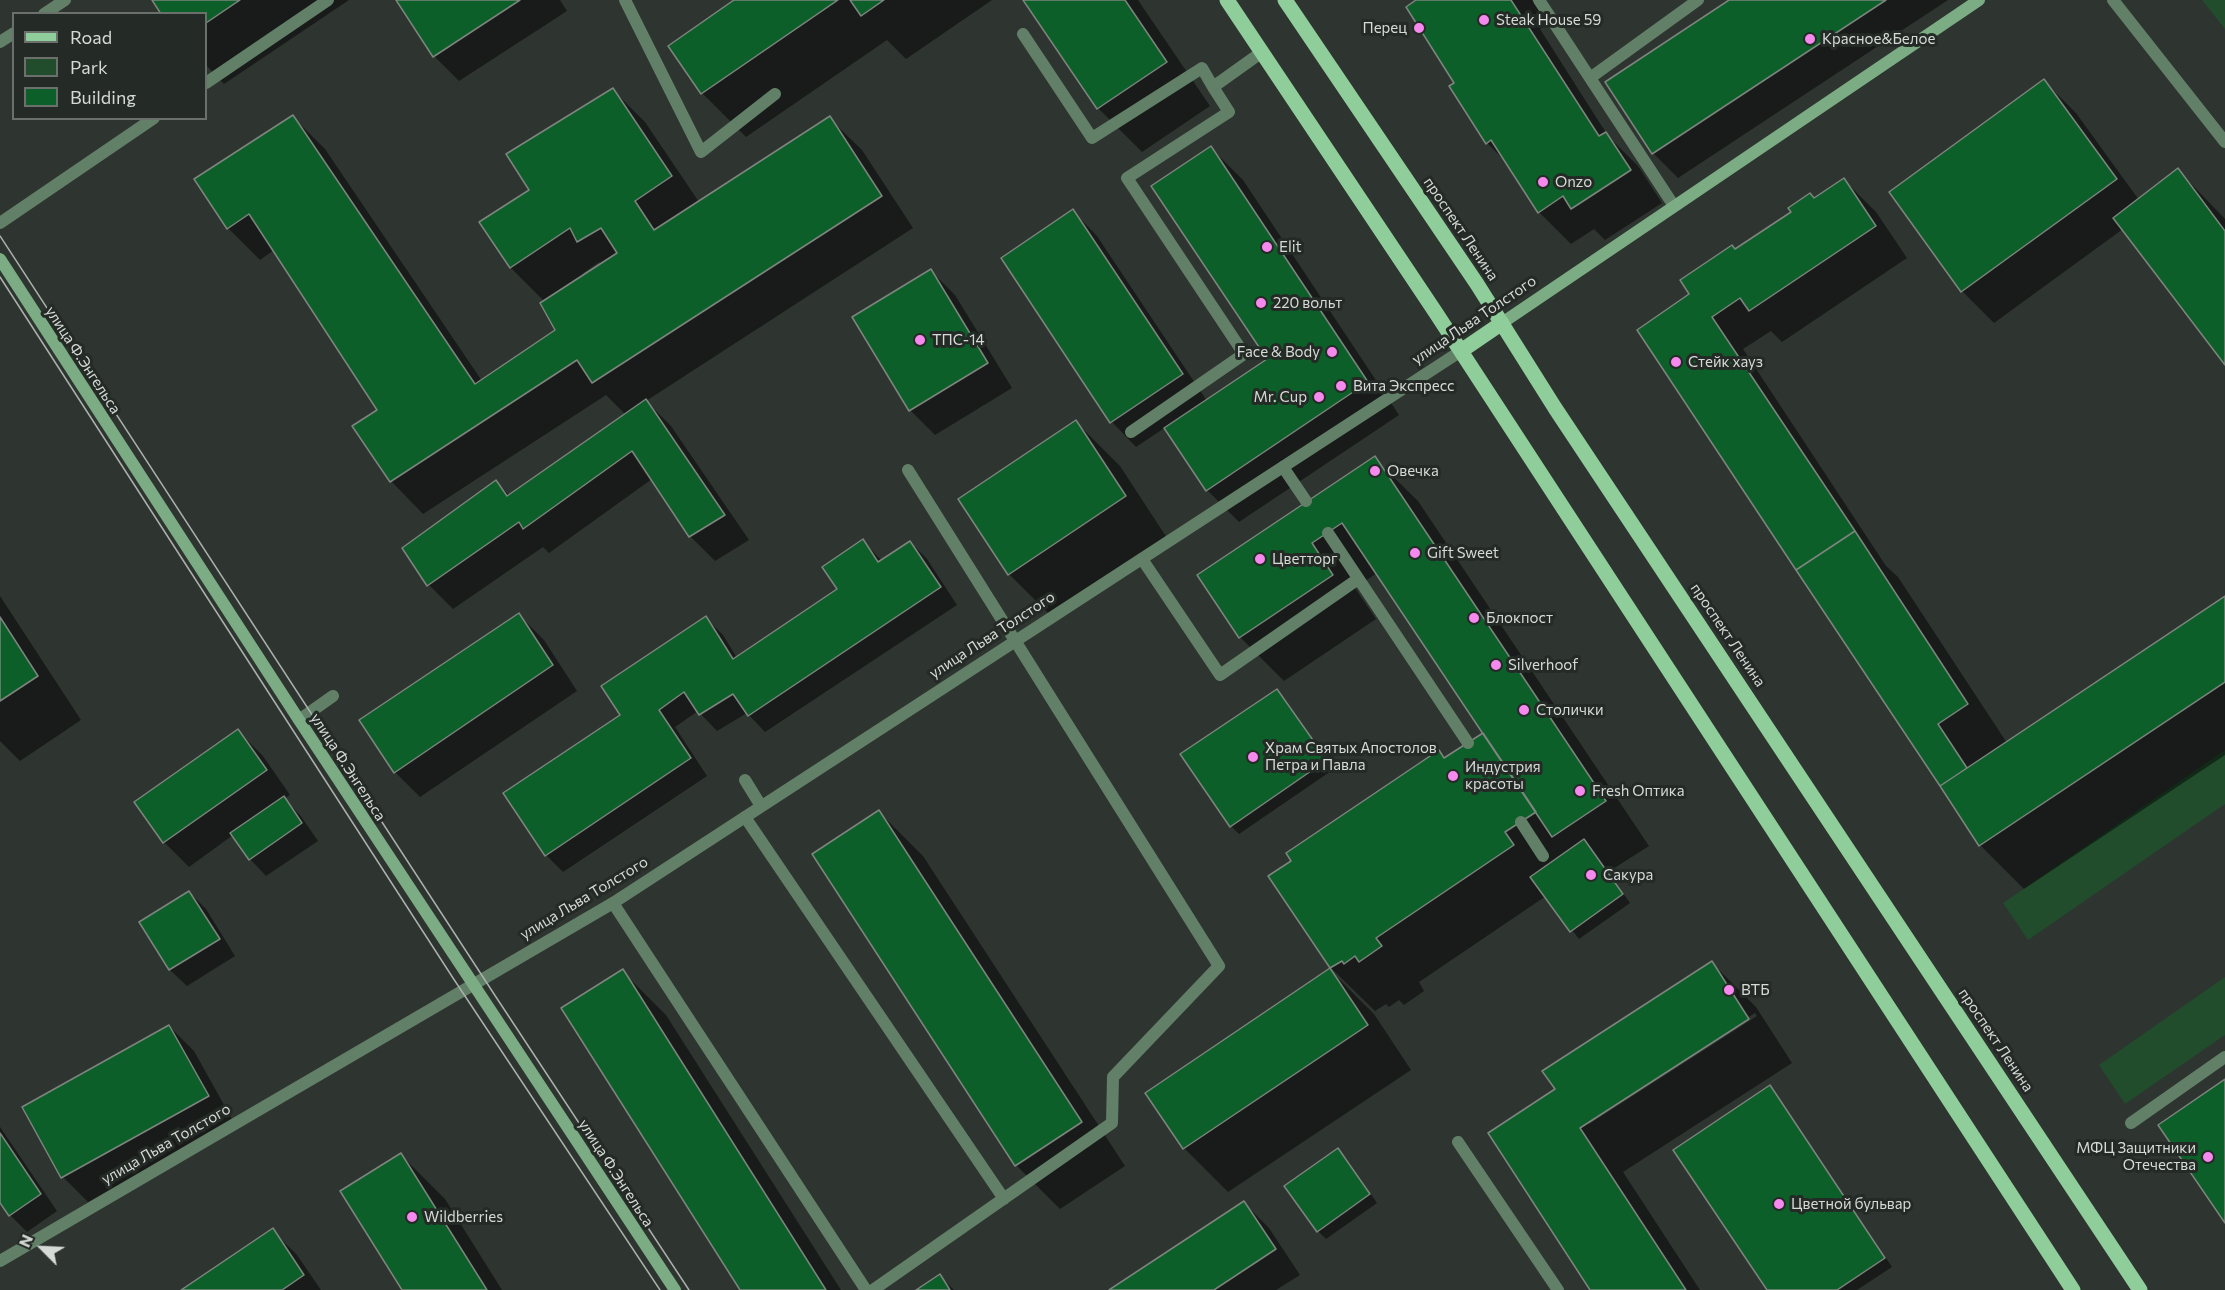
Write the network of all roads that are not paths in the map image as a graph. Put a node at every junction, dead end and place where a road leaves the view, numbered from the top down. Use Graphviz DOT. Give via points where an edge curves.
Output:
graph roads {
  1 [pos="65,0"];
  2 [pos="328,0"];
  3 [pos="625,0"];
  4 [pos="1227,0"];
  5 [pos="1539,0"];
  6 [pos="1698,0"];
  7 [pos="1979,0"];
  8 [pos="2112,0"];
  9 [pos="1290,2"];
  10 [pos="47,12"];
  11 [pos="1023,34"];
  12 [pos="1262,52"];
  13 [pos="1590,78"];
  14 [pos="207,82"];
  15 [pos="1213,87"];
  16 [pos="775,94"];
  17 [pos="151,120"];
  18 [pos="2225,142"];
  19 [pos="1674,206"];
  20 [pos="0,223"];
  21 [pos="0,259"];
  22 [pos="1502,323"];
  23 [pos="1461,351"];
  24 [pos="1131,432"];
  25 [pos="1283,467"];
  26 [pos="908,470"];
  27 [pos="1306,501"];
  28 [pos="1328,532"];
  29 [pos="1142,559"];
  30 [pos="1358,579"];
  31 [pos="1014,642"];
  32 [pos="333,696"];
  33 [pos="299,720"];
  34 [pos="1468,743"];
  35 [pos="745,780"];
  36 [pos="761,806"];
  37 [pos="745,817"];
  38 [pos="1521,822"];
  39 [pos="1543,856"];
  40 [pos="614,903"];
  41 [pos="474,986"];
  42 [pos="2225,1057"];
  43 [pos="2131,1123"];
  44 [pos="1458,1142"];
  45 [pos="1004,1199"];
  46 [pos="0,1261"];
  47 [pos="675,1290"];
  48 [pos="866,1290"];
  49 [pos="873,1290"];
  50 [pos="1558,1290"];
  51 [pos="2073,1290"];
  52 [pos="2140,1290"];
  1 -- 10 [label="street"];
  2 -- 14 [label="street"];
  3 -- 16 [label="street" via="701,152"];
  4 -- 12 [label="main road"];
  5 -- 13 [label="street"];
  6 -- 13 [label="street"];
  7 -- 19 [label="street, улица Льва Толстого"];
  8 -- 18 [label="street"];
  9 -- 22 [label="main road, проспект Ленина"];
  11 -- 15 [label="street" via="1092,138 1202,68"];
  12 -- 15 [label="street"];
  12 -- 23 [label="main road"];
  13 -- 19 [label="street"];
  15 -- 24 [label="street" via="1229,112 1126,178 1244,354"];
  17 -- 20 [label="street"];
  19 -- 22 [label="street, улица Льва Толстого"];
  21 -- 33 [label="street, улица Ф.Энгельса"];
  22 -- 23 [label="main road, улица Льва Толстого"];
  22 -- 52 [label="main road, проспект Ленина"];
  23 -- 25 [label="street, улица Льва Толстого"];
  23 -- 51 [label="main road"];
  25 -- 27 [label="street"];
  25 -- 29 [label="street, улица Льва Толстого"];
  26 -- 31 [label="street"];
  28 -- 30 [label="street"];
  29 -- 30 [label="street" via="1220,675"];
  29 -- 31 [label="street, улица Льва Толстого"];
  30 -- 34 [label="street"];
  31 -- 36 [label="street, улица Льва Толстого"];
  31 -- 45 [label="street" via="1219,966 1113,1077 1112,1123"];
  32 -- 33 [label="street"];
  33 -- 41 [label="street, улица Ф.Энгельса"];
  35 -- 36 [label="street"];
  36 -- 37 [label="street, улица Льва Толстого"];
  37 -- 40 [label="street, улица Льва Толстого"];
  37 -- 45 [label="street"];
  38 -- 39 [label="street"];
  40 -- 41 [label="street, улица Льва Толстого"];
  40 -- 48 [label="street"];
  41 -- 46 [label="street, улица Льва Толстого"];
  41 -- 47 [label="street, улица Ф.Энгельса"];
  42 -- 43 [label="street"];
  44 -- 50 [label="street"];
  45 -- 49 [label="street"];
}
